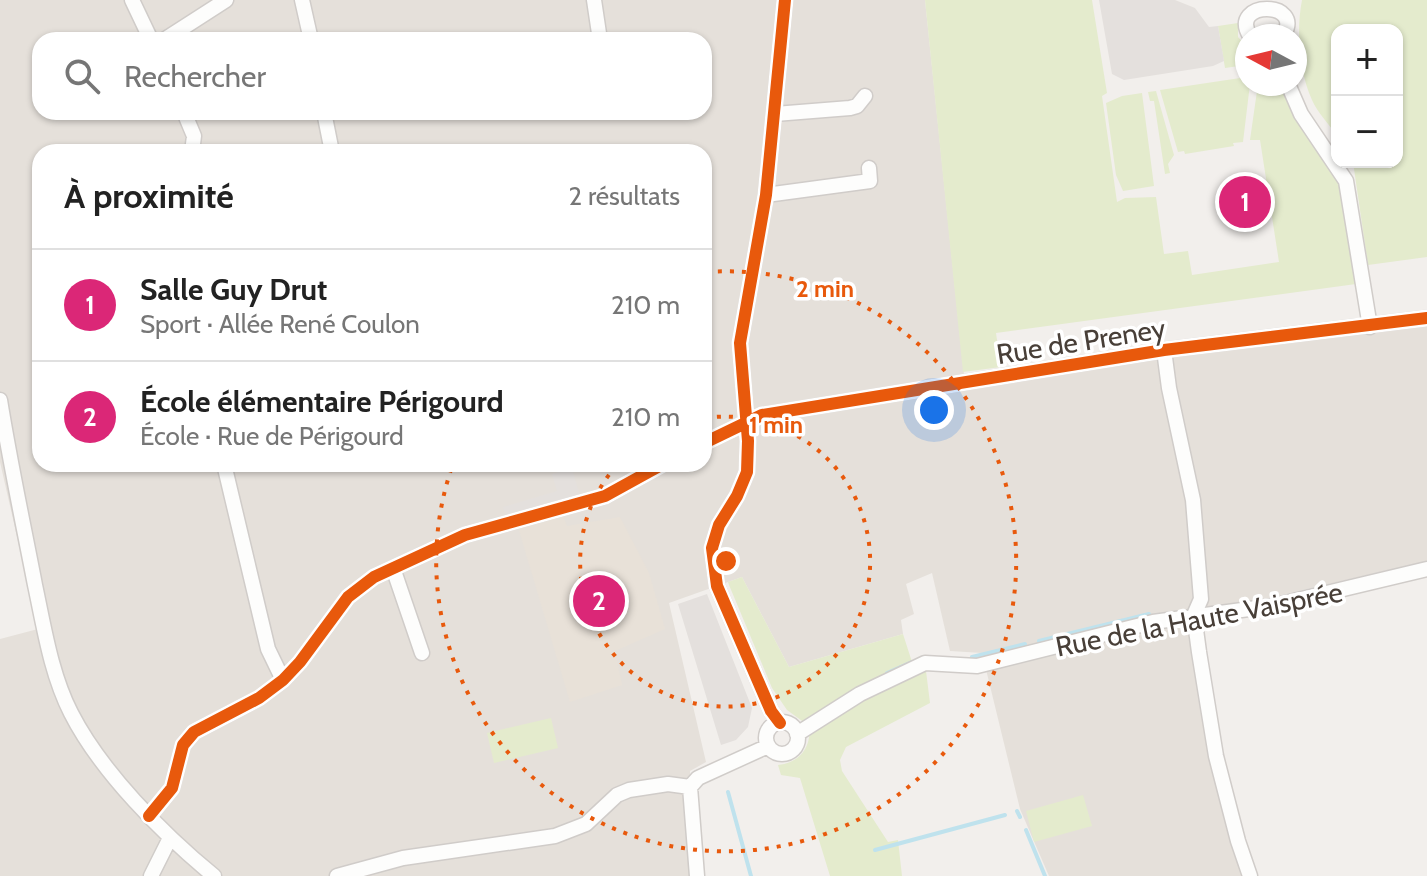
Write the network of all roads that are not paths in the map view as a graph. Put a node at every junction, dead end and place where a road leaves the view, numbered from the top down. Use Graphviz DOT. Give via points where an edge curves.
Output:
graph roads {
  1 [pos="132,0"];
  2 [pos="226,0"];
  3 [pos="302,0"];
  4 [pos="594,0"];
  5 [pos="785,0"];
  6 [pos="1274,2"];
  7 [pos="1247,24"];
  8 [pos="1288,24"];
  9 [pos="147,32"];
  10 [pos="176,32"];
  11 [pos="309,32"];
  12 [pos="599,32"];
  13 [pos="865,96"];
  14 [pos="1292,96"];
  15 [pos="775,114"];
  16 [pos="187,120"];
  17 [pos="326,120"];
  18 [pos="193,144"];
  19 [pos="330,144"];
  20 [pos="869,168"];
  21 [pos="766,195"];
  22 [pos="1427,318"];
  23 [pos="1370,327"];
  24 [pos="1164,350"];
  25 [pos="0,400"];
  26 [pos="745,422"];
  27 [pos="712,439"];
  28 [pos="226,472"];
  29 [pos="648,472"];
  30 [pos="393,568"];
  31 [pos="1427,569"];
  32 [pos="1194,615"];
  33 [pos="422,653"];
  34 [pos="283,680"];
  35 [pos="780,723"];
  36 [pos="797,734"];
  37 [pos="768,746"];
  38 [pos="690,787"];
  39 [pos="149,816"];
  40 [pos="169,840"];
  41 [pos="151,876"];
  42 [pos="214,876"];
  43 [pos="337,876"];
  44 [pos="697,876"];
  45 [pos="1250,876"];
  1 -- 9 [label="street"];
  2 -- 10 [label="street"];
  3 -- 11 [label="street"];
  4 -- 12 [label="street"];
  5 -- 15 [label="street"];
  6 -- 7 [label="street" via="1259,4 1248,13"];
  6 -- 8 [label="street"];
  13 -- 15 [label="street" via="850,108"];
  14 -- 23 [label="street" via="1346,181"];
  15 -- 21 [label="street"];
  16 -- 18 [label="street"];
  17 -- 19 [label="street"];
  20 -- 21 [label="street" via="870,181"];
  21 -- 26 [label="street" via="740,343"];
  22 -- 23 [label="street, Rue de Preney"];
  23 -- 24 [label="street, Rue de Preney"];
  24 -- 26 [label="street, Rue de Preney" via="762,415"];
  24 -- 32 [label="street" via="1193,500 1201,599"];
  25 -- 39 [label="street" via="57,679 84,737"];
  26 -- 27 [label="street, Rue de Preney"];
  26 -- 35 [label="street" via="747,472 719,525 712,562 720,593"];
  28 -- 34 [label="street" via="268,649"];
  29 -- 30 [label="street" via="605,496 465,535"];
  30 -- 33 [label="street"];
  30 -- 34 [label="street" via="348,597"];
  31 -- 32 [label="street, Rue de la Haute Vaisprée" via="1272,606"];
  32 -- 36 [label="street, Rue de la Haute Vaisprée" via="977,666 925,663"];
  32 -- 45 [label="street" via="1216,756"];
  34 -- 39 [label="street" via="194,732 183,745 172,788"];
  35 -- 36 [label="street" via="792,726"];
  35 -- 37 [label="street" via="768,731"];
  36 -- 37 [label="street" via="797,744 786,754"];
  37 -- 38 [label="street" via="698,778"];
  38 -- 43 [label="street" via="629,790 586,824 555,836 403,858"];
  38 -- 44 [label="street"];
  39 -- 40 [label="street"];
  40 -- 41 [label="street"];
  40 -- 42 [label="street"];
}
